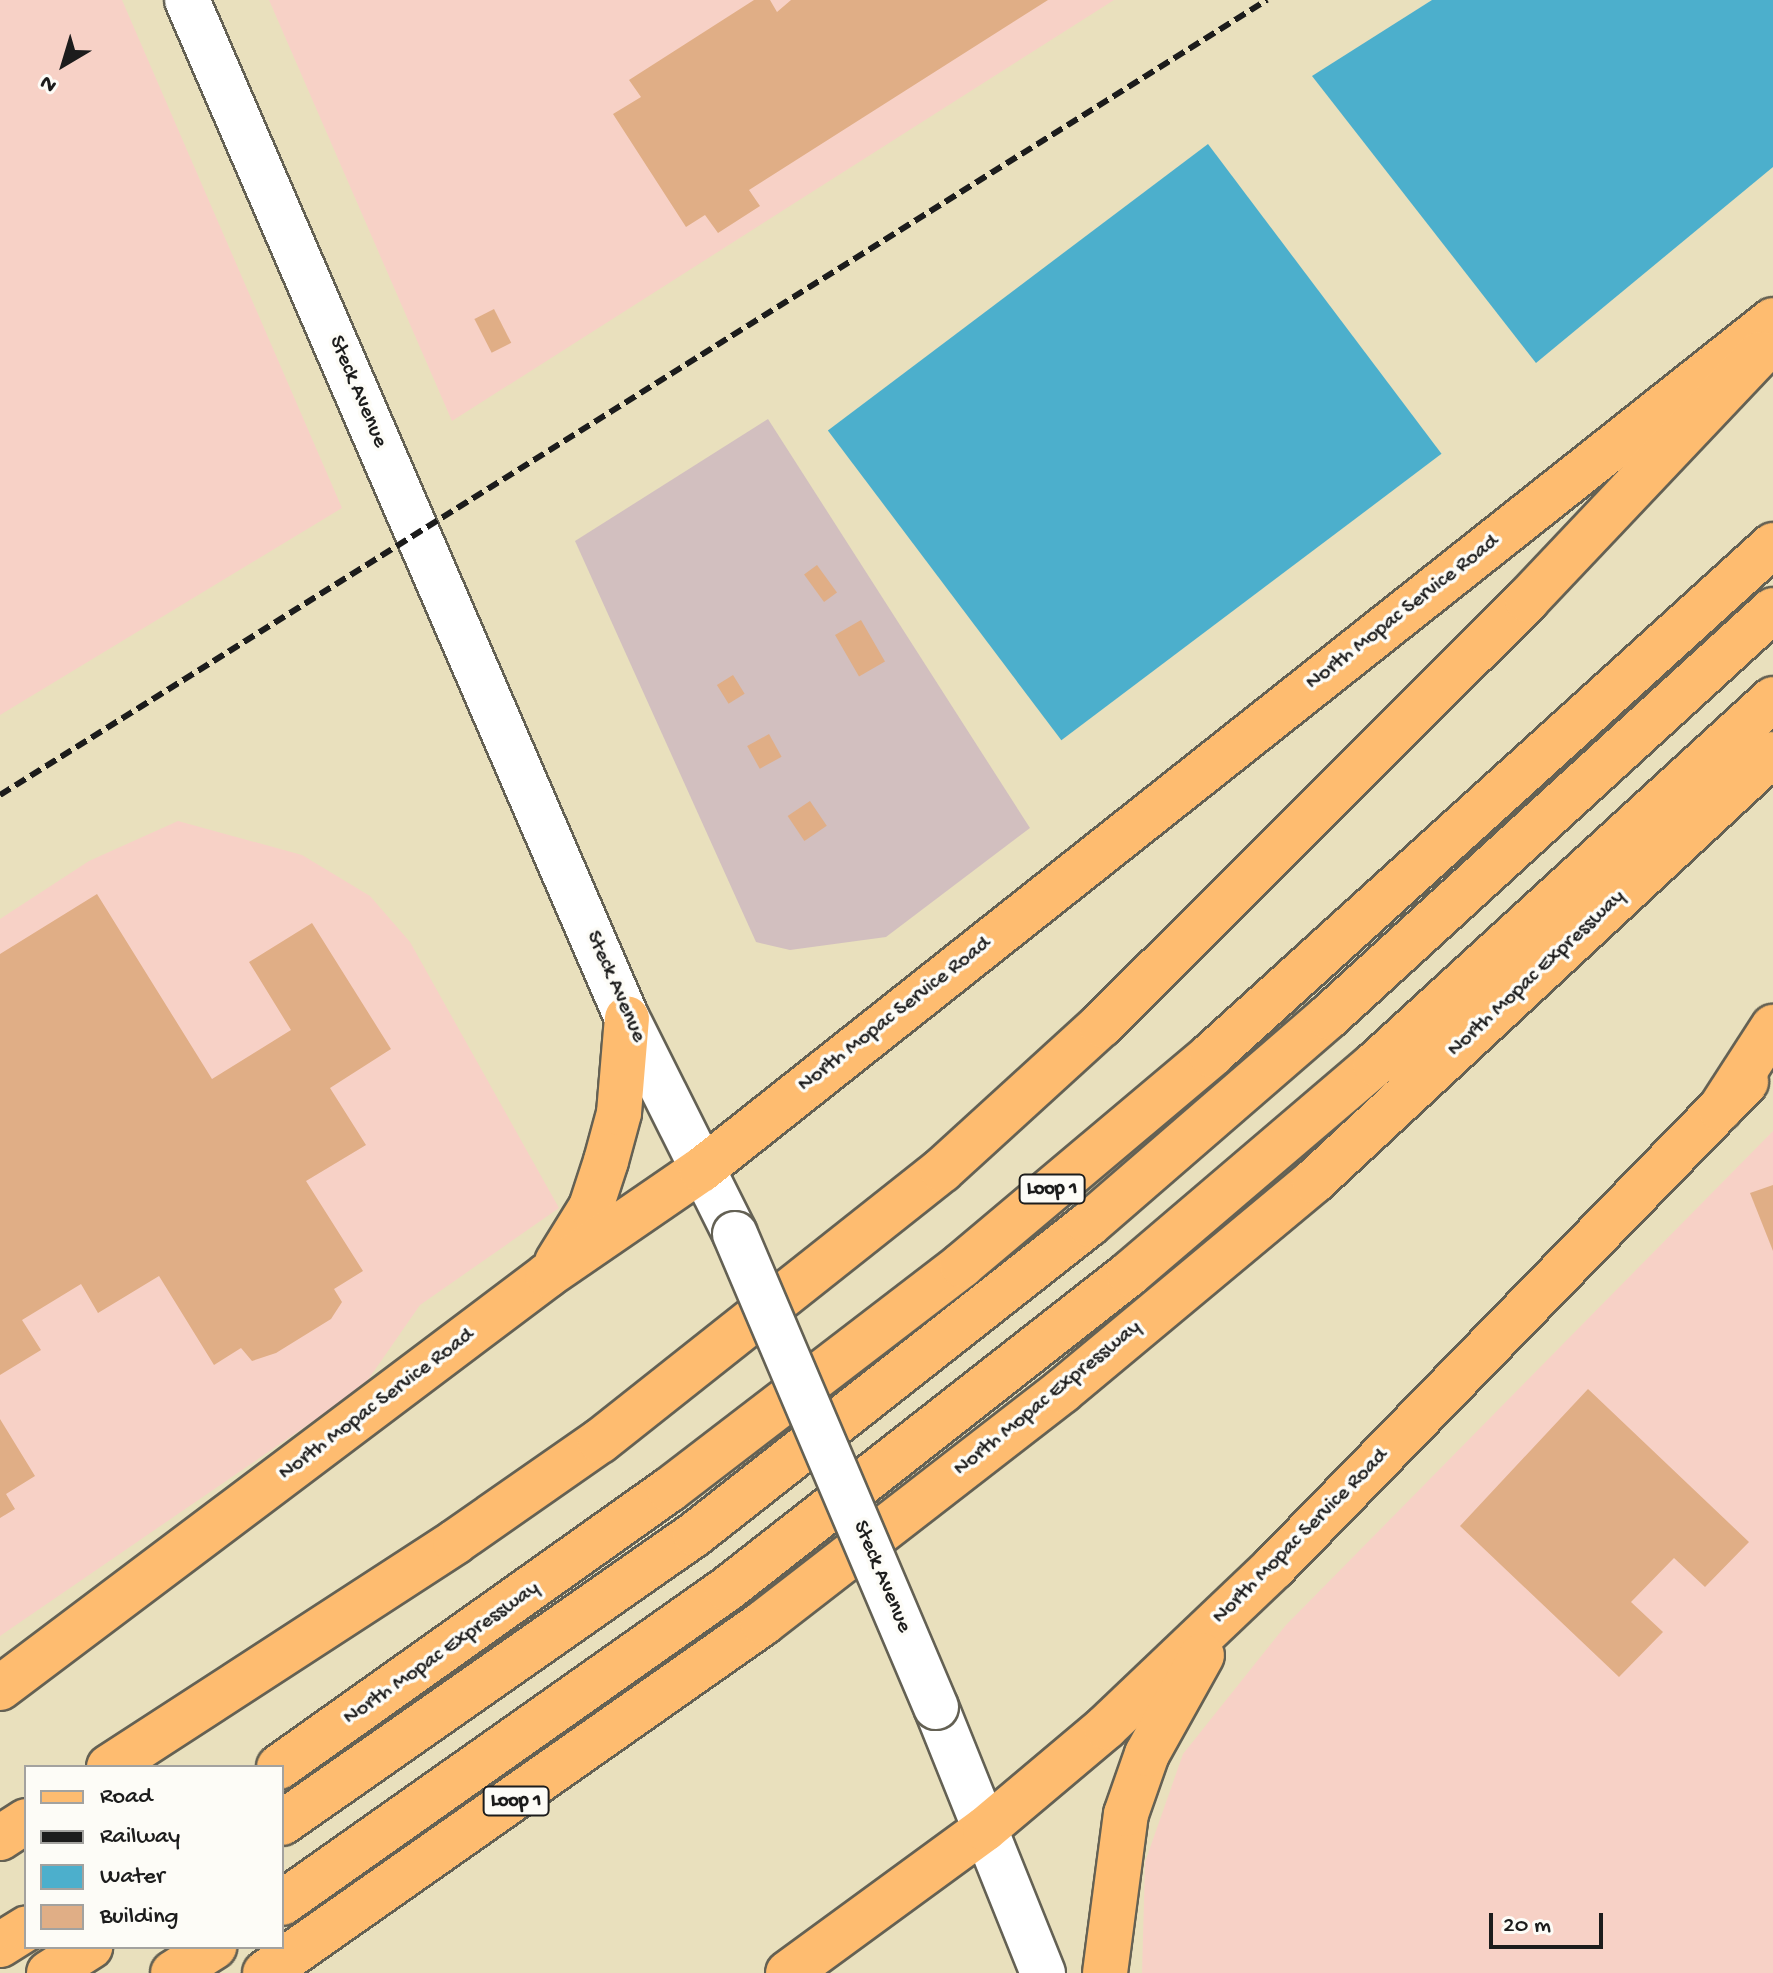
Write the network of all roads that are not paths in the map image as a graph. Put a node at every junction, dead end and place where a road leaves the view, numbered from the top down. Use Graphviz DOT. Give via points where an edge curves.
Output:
graph roads {
  1 [pos="187,0"];
  2 [pos="1773,320"];
  3 [pos="1773,339"];
  4 [pos="1773,545"];
  5 [pos="1773,610"];
  6 [pos="1773,699"];
  7 [pos="1773,754"];
  8 [pos="627,1018"];
  9 [pos="1773,1027"];
  10 [pos="1773,1055"];
  11 [pos="1720,1109"];
  12 [pos="701,1170"];
  13 [pos="548,1275"];
  14 [pos="1222,1618"];
  15 [pos="0,1688"];
  16 [pos="112,1765"];
  17 [pos="282,1765"];
  18 [pos="24,1822"];
  19 [pos="284,1822"];
  20 [pos="985,1829"];
  21 [pos="0,1838"];
  22 [pos="284,1902"];
  23 [pos="24,1930"];
  24 [pos="0,1945"];
  25 [pos="87,1949"];
  26 [pos="211,1949"];
  27 [pos="49,1973"];
  28 [pos="173,1973"];
  29 [pos="265,1973"];
  30 [pos="788,1973"];
  31 [pos="1043,1973"];
  32 [pos="1105,1973"];
  1 -- 8 [label="street, Steck Avenue"];
  2 -- 12 [label="main road, North Mopac Service Road"];
  3 -- 16 [label="main road" via="1718,404 1527,600 1101,1025 942,1170 600,1441"];
  4 -- 17 [label="main road, North Mopac Expressway / Loop 1" via="1211,1055 962,1265 503,1612"];
  5 -- 19 [label="main road" via="1328,1017 1089,1224 695,1534"];
  6 -- 22 [label="main road" via="1375,1064 1129,1274 727,1589"];
  7 -- 29 [label="main road, North Mopac Expressway / Loop 1" via="1314,1181 1062,1391 763,1623"];
  8 -- 12 [label="street, Steck Avenue"];
  8 -- 13 [label="main road" via="619,1113 606,1161 591,1207"];
  9 -- 11 [label="main road"];
  10 -- 11 [label="main road, North Mopac Service Road"];
  11 -- 14 [label="main road, North Mopac Service Road"];
  12 -- 13 [label="main road, North Mopac Service Road"];
  12 -- 20 [label="street, Steck Avenue, bridge" via="735,1234"];
  13 -- 15 [label="main road, North Mopac Service Road"];
  14 -- 20 [label="main road, North Mopac Service Road" via="1106,1727"];
  14 -- 32 [label="main road" via="1147,1754 1126,1814"];
  18 -- 21 [label="main road"];
  20 -- 30 [label="main road, North Mopac Service Road"];
  20 -- 31 [label="street, Steck Avenue"];
  23 -- 24 [label="main road"];
  25 -- 27 [label="main road"];
  26 -- 28 [label="main road"];
}
